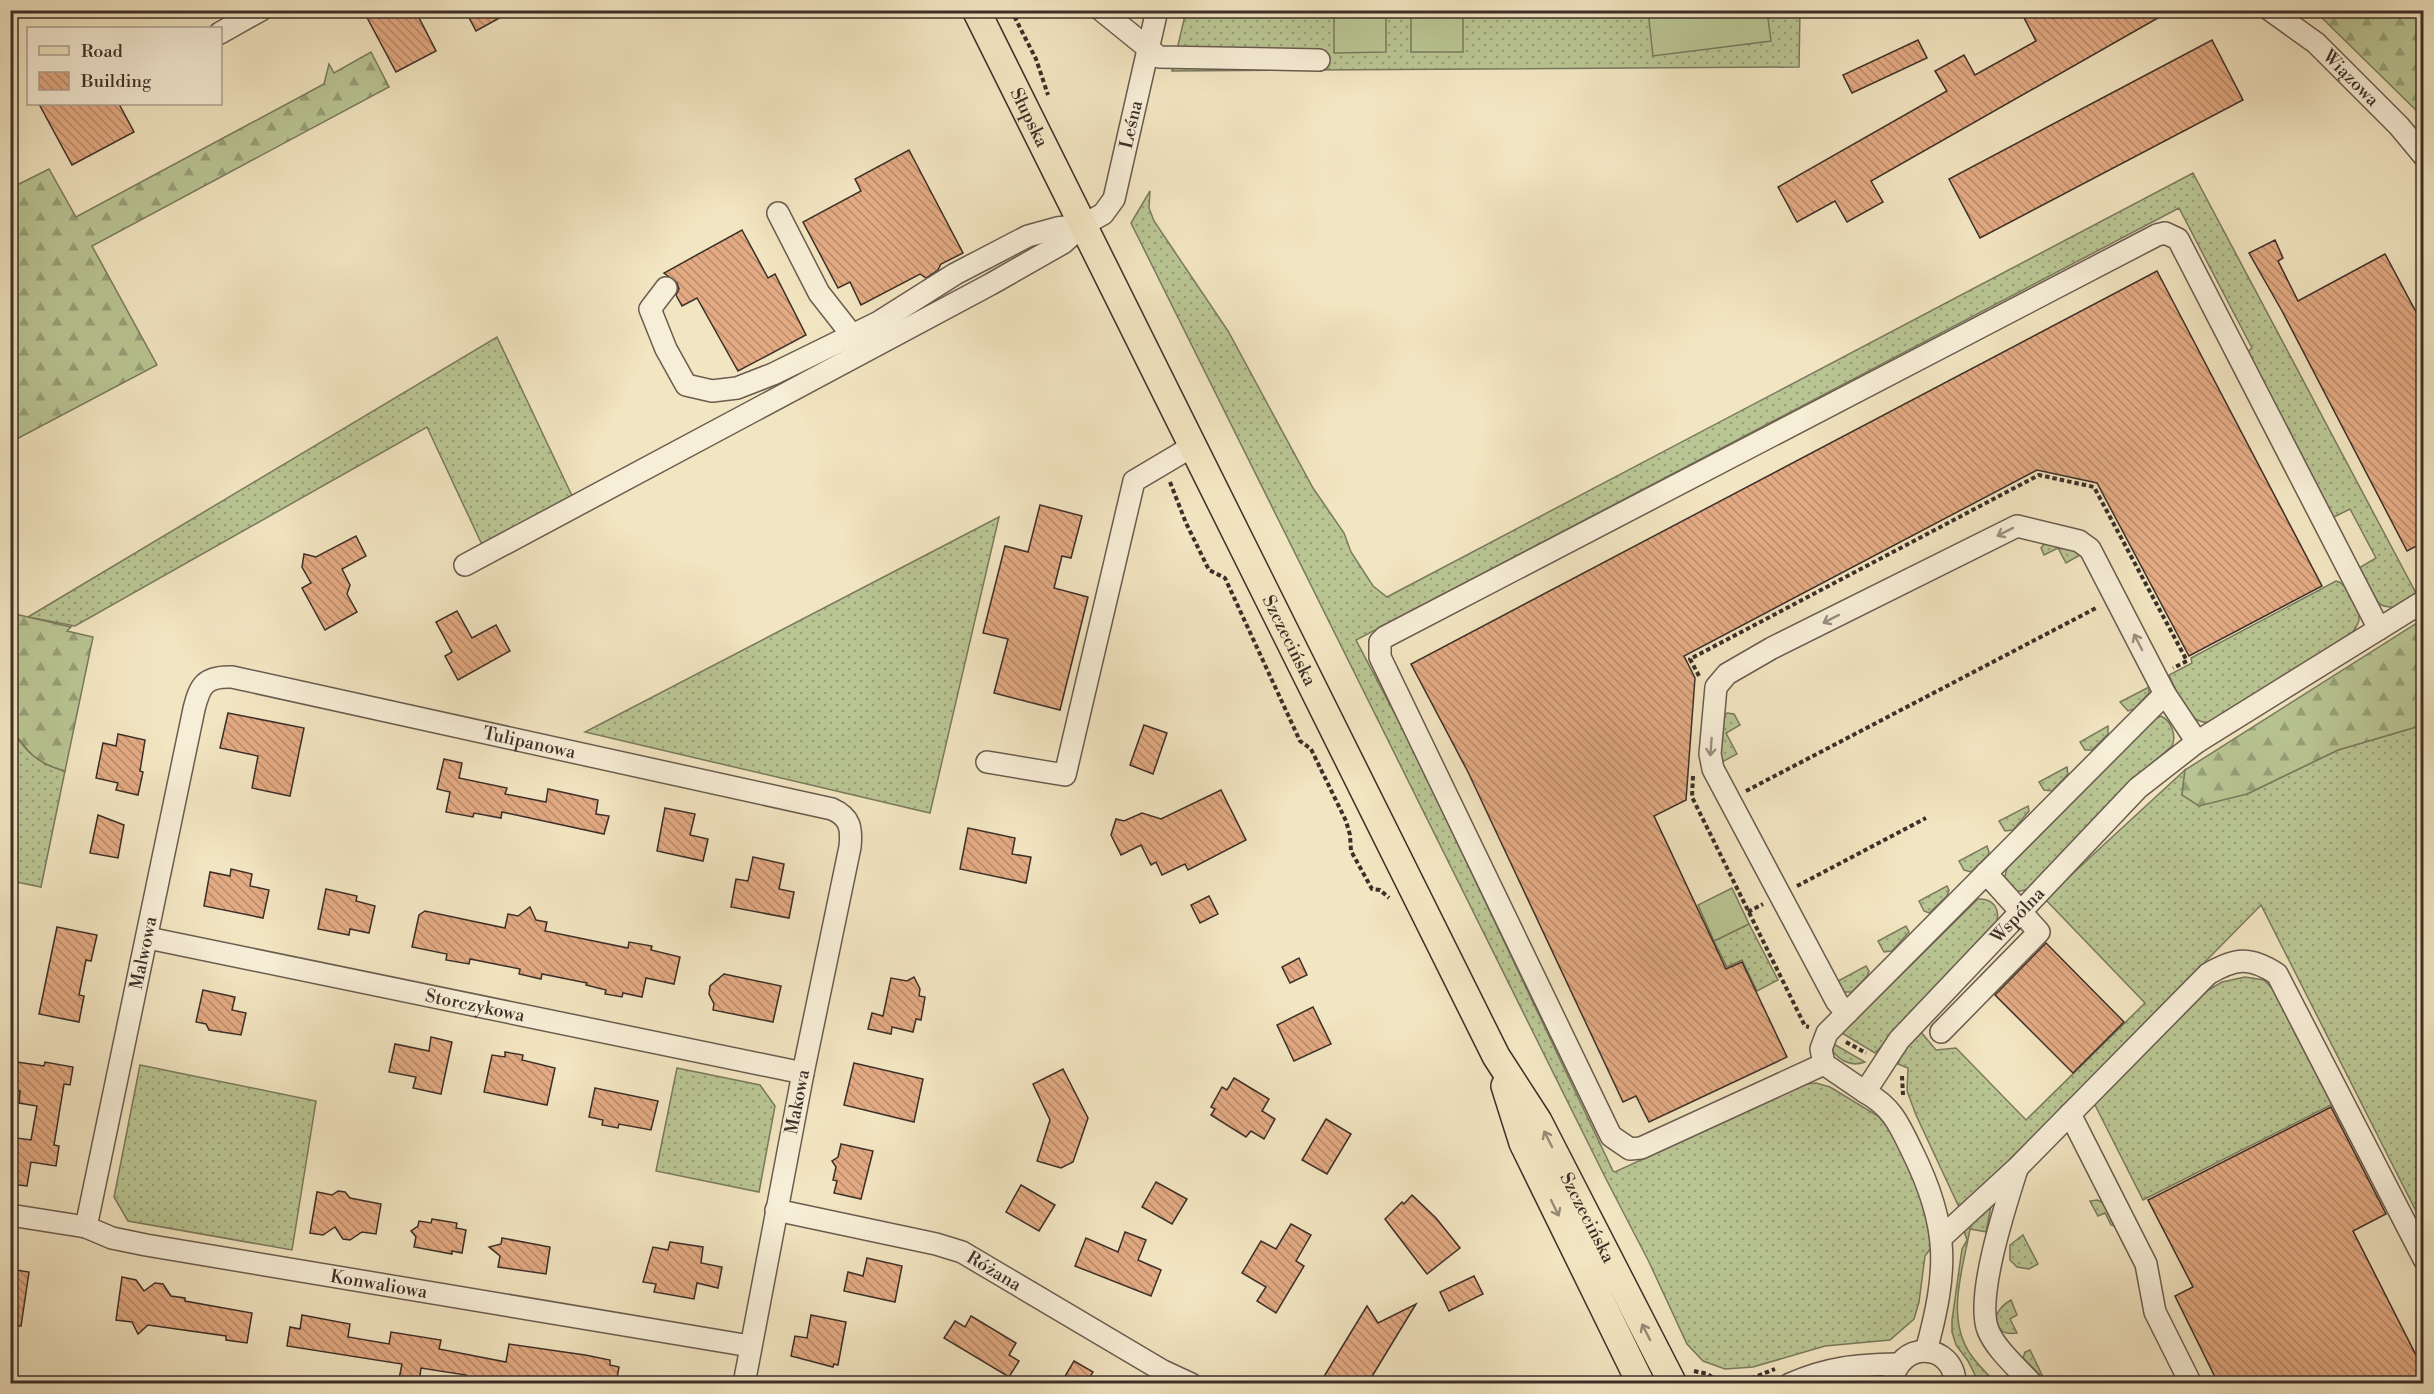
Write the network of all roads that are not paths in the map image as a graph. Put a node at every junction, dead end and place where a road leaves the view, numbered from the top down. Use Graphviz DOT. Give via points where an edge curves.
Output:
graph roads {
  1 [pos="261,10"];
  2 [pos="976,10"];
  3 [pos="1101,10"];
  4 [pos="1157,10"];
  5 [pos="2270,10"];
  6 [pos="222,32"];
  7 [pos="1148,49"];
  8 [pos="1319,60"];
  9 [pos="2424,156"];
  10 [pos="778,213"];
  11 [pos="1083,225"];
  12 [pos="666,288"];
  13 [pos="852,335"];
  14 [pos="1193,446"];
  15 [pos="465,565"];
  16 [pos="2424,601"];
  17 [pos="2379,628"];
  18 [pos="206,682"];
  19 [pos="2161,685"];
  20 [pos="2197,742"];
  21 [pos="987,762"];
  22 [pos="849,821"];
  23 [pos="1986,873"];
  24 [pos="2021,912"];
  25 [pos="148,938"];
  26 [pos="1847,1013"];
  27 [pos="1941,1032"];
  28 [pos="1496,1056"];
  29 [pos="1824,1064"];
  30 [pos="803,1073"];
  31 [pos="1865,1092"];
  32 [pos="2070,1114"];
  33 [pos="2017,1168"];
  34 [pos="776,1210"];
  35 [pos="10,1215"];
  36 [pos="86,1227"];
  37 [pos="1942,1237"];
  38 [pos="2424,1259"];
  39 [pos="750,1346"];
  40 [pos="1926,1351"];
  41 [pos="1894,1374"];
  42 [pos="1159,1377"];
  43 [pos="1680,1377"];
  44 [pos="744,1383"];
  45 [pos="1191,1383"];
  46 [pos="1641,1383"];
  47 [pos="1790,1383"];
  48 [pos="1955,1383"];
  49 [pos="2032,1383"];
  50 [pos="2191,1383"];
  1 -- 6 [label="street"];
  2 -- 11 [label="main road, Słupska"];
  3 -- 7 [label="street"];
  4 -- 7 [label="street, Leśna"];
  5 -- 9 [label="street, Wiązowa" via="2316,43"];
  7 -- 8 [label="street" via="1159,57"];
  7 -- 11 [label="street, Leśna" via="1114,199 1103,214"];
  10 -- 13 [label="street" via="819,293"];
  11 -- 13 [label="street" via="1028,236"];
  11 -- 14 [label="main road, Szczecińska"];
  11 -- 15 [label="street, Leśna" via="1042,255"];
  12 -- 13 [label="street" via="650,309 686,385 712,391 737,388"];
  14 -- 21 [label="street" via="1134,481 1065,775"];
  14 -- 28 [label="main road, Szczecińska"];
  16 -- 17 [label="street, Wspólna"];
  17 -- 20 [label="street, Wspólna"];
  17 -- 29 [label="street" via="2178,239 2165,233 1380,642 1380,657 1611,1136 1630,1149 1641,1148"];
  18 -- 22 [label="street, Tulipanowa" via="219,677 243,680 832,809"];
  18 -- 25 [label="street, Malwowa" via="194,709"];
  19 -- 20 [label="street"];
  19 -- 23 [label="street" via="2121,741"];
  19 -- 26 [label="street, one-way" via="2090,549 2079,541 2017,526 1727,674 1716,687 1711,762 1837,1002"];
  20 -- 24 [label="street, Wspólna" via="2138,788"];
  22 -- 30 [label="street, Makowa" via="850,847"];
  23 -- 24 [label="street"];
  23 -- 26 [label="street"];
  24 -- 27 [label="street" via="2039,932"];
  24 -- 31 [label="street, Wspólna" via="1899,1040"];
  25 -- 30 [label="street, Storczykowa"];
  25 -- 36 [label="street, Malwowa"];
  26 -- 29 [label="street" via="1827,1034 1821,1049"];
  43 -- 28 [label="main road, Szczecińska, one-way" via="1538,1120"];
  28 -- 46 [label="main road, Szczecińska, one-way" via="1523,1143"];
  29 -- 31 [label="street"];
  30 -- 34 [label="street, Makowa"];
  31 -- 37 [label="street" via="1882,1102 1897,1119 1923,1174"];
  32 -- 33 [label="street"];
  32 -- 38 [label="street" via="2208,974 2236,961 2266,967 2277,974"];
  32 -- 50 [label="street" via="2145,1264 2156,1312"];
  33 -- 37 [label="street"];
  33 -- 49 [label="street" via="1996,1242 1985,1315 1989,1333"];
  34 -- 39 [label="street, Makowa"];
  34 -- 42 [label="street, Różana" via="962,1252"];
  35 -- 36 [label="street, Konwaliowa"];
  36 -- 39 [label="street, Konwaliowa" via="112,1238 146,1245"];
  37 -- 40 [label="street" via="1940,1293"];
  39 -- 44 [label="street, Makowa"];
  40 -- 41 [label="street" via="1910,1354"];
  40 -- 48 [label="street" via="1945,1359"];
  41 -- 47 [label="street" via="1854,1365"];
  42 -- 45 [label="street, Różana"];
}
